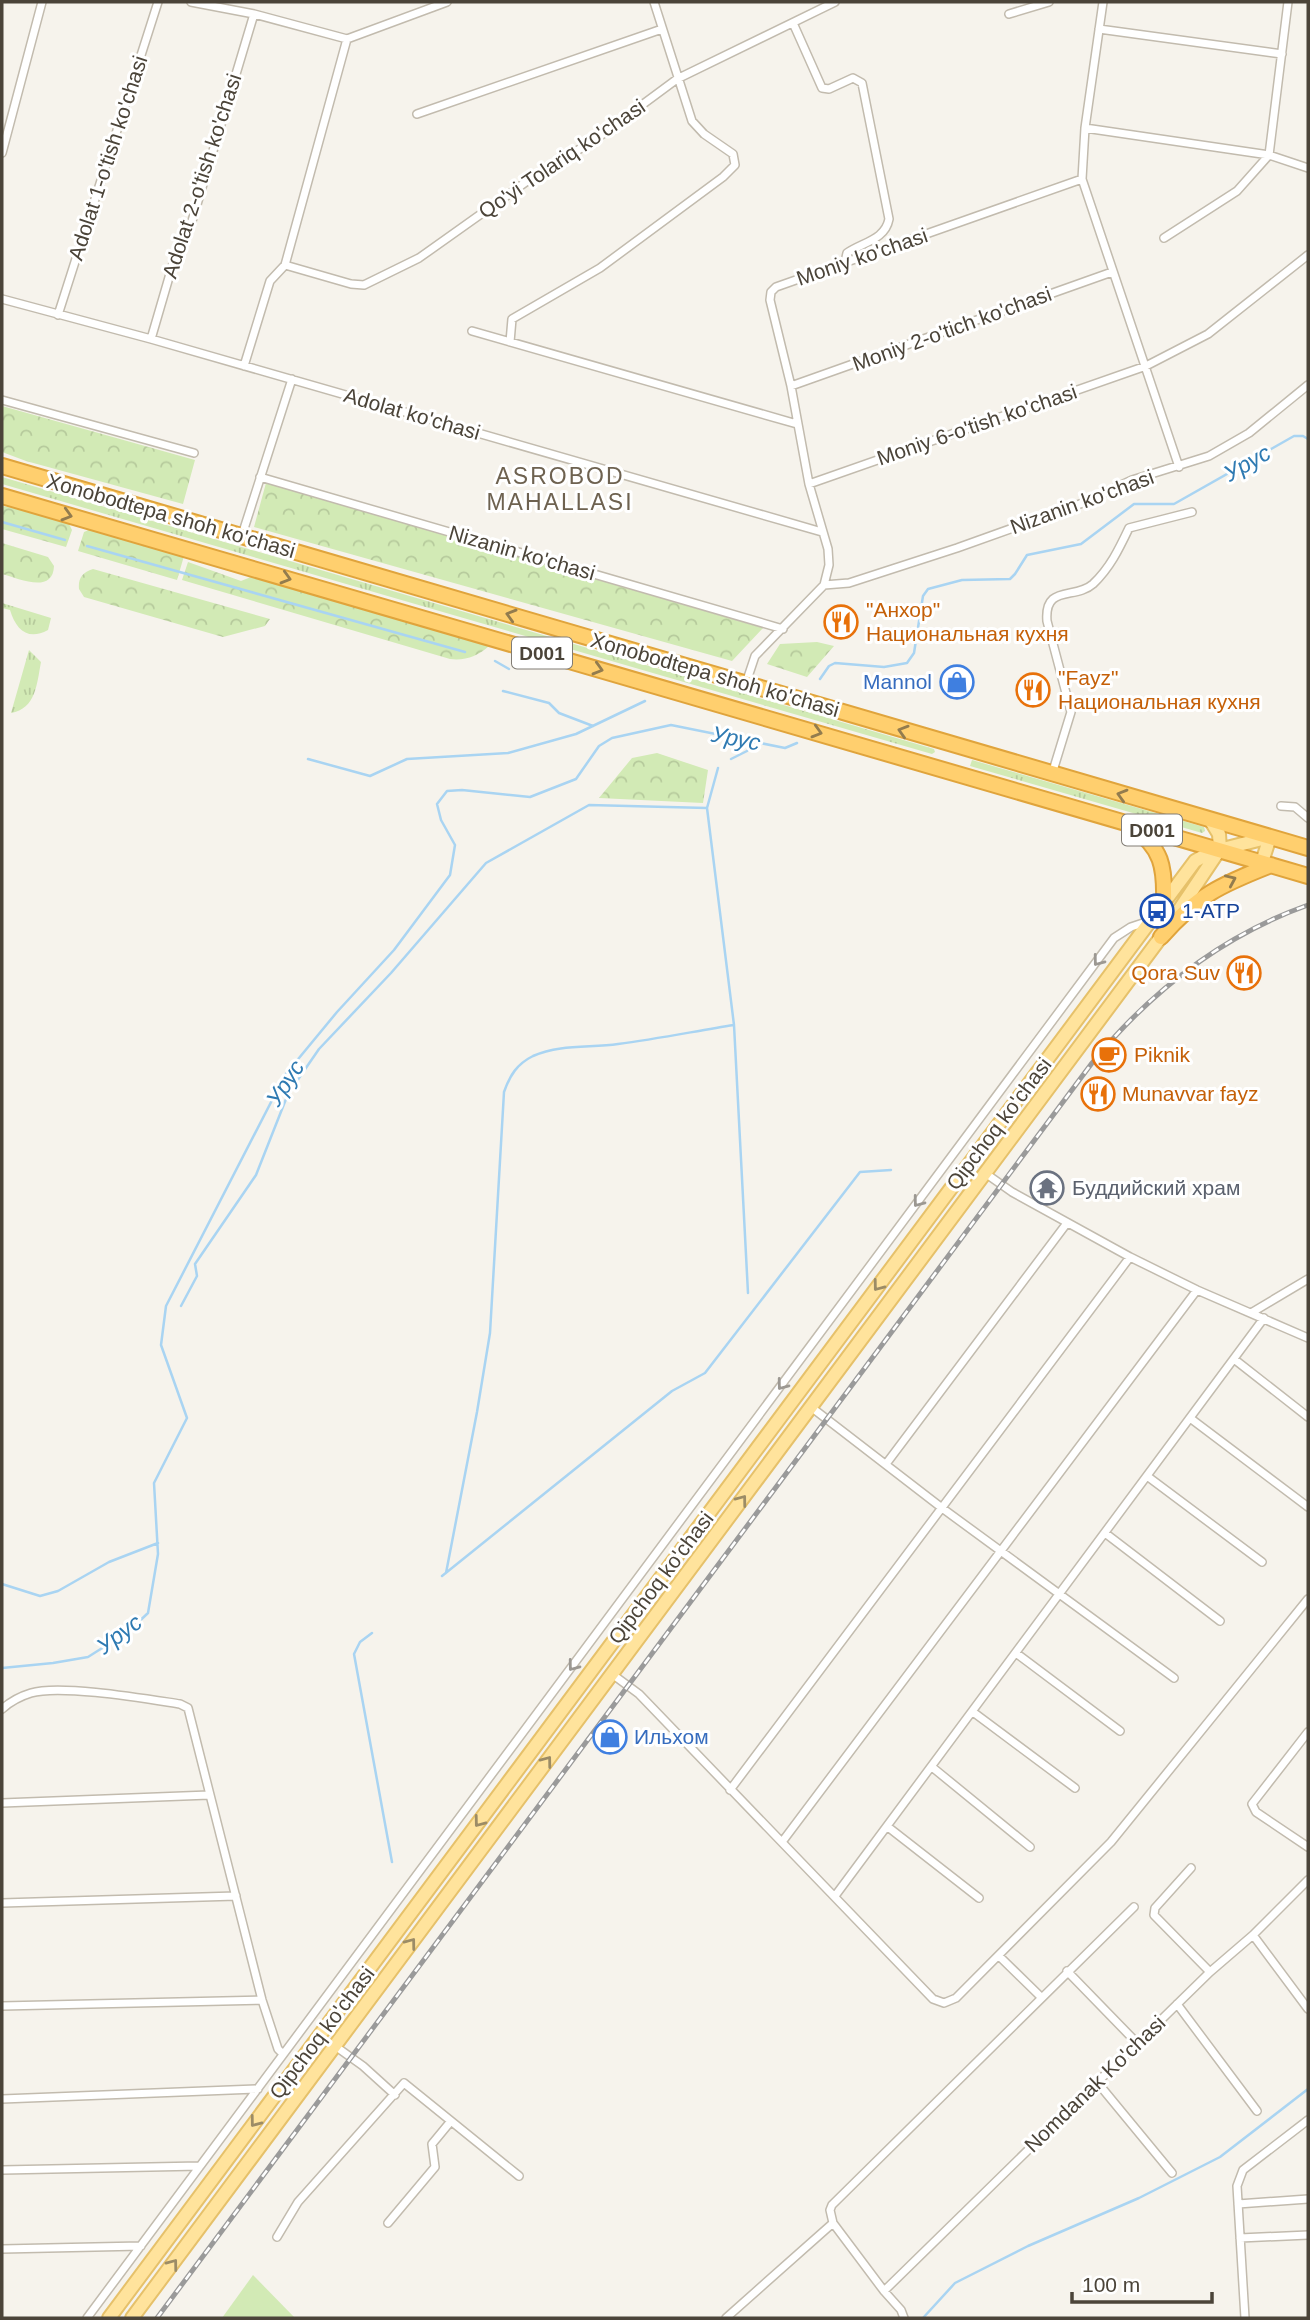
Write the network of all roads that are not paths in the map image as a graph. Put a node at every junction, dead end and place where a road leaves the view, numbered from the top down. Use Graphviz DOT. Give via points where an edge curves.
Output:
graph roads {
  1 [pos="42,2"];
  2 [pos="158,2"];
  3 [pos="191,2"];
  4 [pos="447,2"];
  5 [pos="654,2"];
  6 [pos="835,2"];
  7 [pos="1049,2"];
  8 [pos="1103,2"];
  9 [pos="1289,2"];
  10 [pos="254,13"];
  11 [pos="1009,14"];
  12 [pos="793,23"];
  13 [pos="662,29"];
  14 [pos="1099,29"];
  15 [pos="347,39"];
  16 [pos="1282,54"];
  17 [pos="677,79"];
  18 [pos="417,114"];
  19 [pos="1084,128"];
  20 [pos="2,153"];
  21 [pos="1269,155"];
  22 [pos="1308,168"];
  23 [pos="1082,179"];
  24 [pos="1164,238"];
  25 [pos="1308,255"];
  26 [pos="845,262"];
  27 [pos="285,265"];
  28 [pos="1112,272"];
  29 [pos="2,299"];
  30 [pos="58,315"];
  31 [pos="472,331"];
  32 [pos="151,339"];
  33 [pos="510,342"];
  34 [pos="244,366"];
  35 [pos="1146,366"];
  36 [pos="292,379"];
  37 [pos="1308,385"];
  38 [pos="791,386"];
  39 [pos="2,400"];
  40 [pos="797,424"];
  41 [pos="194,453"];
  42 [pos="2,466"];
  43 [pos="1179,467"];
  44 [pos="260,477"];
  45 [pos="809,484"];
  46 [pos="2,496"];
  47 [pos="1192,512"];
  48 [pos="822,532"];
  49 [pos="242,536"];
  50 [pos="824,585"];
  51 [pos="783,629"];
  52 [pos="746,684"];
  53 [pos="945,743"];
  54 [pos="937,767"];
  55 [pos="1051,774"];
  56 [pos="1281,806"];
  57 [pos="1308,818"];
  58 [pos="1122,821"];
  59 [pos="1211,821"];
  60 [pos="1270,837"];
  61 [pos="1308,848"];
  62 [pos="1220,849"];
  63 [pos="1266,863"];
  64 [pos="1308,876"];
  65 [pos="1164,902"];
  66 [pos="1150,921"];
  67 [pos="1161,937"];
  68 [pos="981,1148"];
  69 [pos="996,1158"];
  70 [pos="985,1173"];
  71 [pos="1067,1223"];
  72 [pos="1130,1257"];
  73 [pos="1308,1279"];
  74 [pos="1197,1290"];
  75 [pos="1251,1313"];
  76 [pos="1264,1318"];
  77 [pos="1308,1338"];
  78 [pos="1234,1359"];
  79 [pos="811,1407"];
  80 [pos="1308,1417"];
  81 [pos="1190,1418"];
  82 [pos="886,1464"];
  83 [pos="1147,1476"];
  84 [pos="1308,1507"];
  85 [pos="942,1508"];
  86 [pos="1105,1533"];
  87 [pos="1001,1550"];
  88 [pos="1262,1562"];
  89 [pos="1060,1594"];
  90 [pos="1308,1599"];
  91 [pos="1220,1621"];
  92 [pos="1016,1653"];
  93 [pos="612,1674"];
  94 [pos="1174,1678"];
  95 [pos="2,1709"];
  96 [pos="973,1712"];
  97 [pos="1120,1731"];
  98 [pos="1308,1732"];
  99 [pos="932,1767"];
  100 [pos="1075,1788"];
  101 [pos="730,1790"];
  102 [pos="209,1796"];
  103 [pos="2,1804"];
  104 [pos="888,1827"];
  105 [pos="782,1842"];
  106 [pos="1030,1847"];
  107 [pos="1308,1847"];
  108 [pos="1191,1868"];
  109 [pos="1308,1880"];
  110 [pos="236,1896"];
  111 [pos="835,1896"];
  112 [pos="979,1898"];
  113 [pos="2,1903"];
  114 [pos="1134,1907"];
  115 [pos="1253,1936"];
  116 [pos="999,1956"];
  117 [pos="1067,1971"];
  118 [pos="1210,1972"];
  119 [pos="1041,1997"];
  120 [pos="262,2000"];
  121 [pos="1177,2004"];
  122 [pos="2,2006"];
  123 [pos="1308,2009"];
  124 [pos="1137,2043"];
  125 [pos="335,2046"];
  126 [pos="283,2054"];
  127 [pos="1097,2082"];
  128 [pos="258,2088"];
  129 [pos="394,2095"];
  130 [pos="2,2099"];
  131 [pos="1257,2111"];
  132 [pos="1308,2120"];
  133 [pos="451,2121"];
  134 [pos="200,2166"];
  135 [pos="2,2170"];
  136 [pos="1172,2173"];
  137 [pos="519,2176"];
  138 [pos="1308,2199"];
  139 [pos="1238,2204"];
  140 [pos="388,2223"];
  141 [pos="833,2223"];
  142 [pos="1308,2235"];
  143 [pos="277,2237"];
  144 [pos="1240,2238"];
  145 [pos="141,2246"];
  146 [pos="2,2249"];
  147 [pos="884,2291"];
  148 [pos="87,2318"];
  149 [pos="109,2318"];
  150 [pos="132,2318"];
  151 [pos="726,2318"];
  152 [pos="904,2318"];
  153 [pos="1245,2318"];
  1 -- 20 [label="street"];
  2 -- 30 [label="street, Adolat 1-o'tish ko'chasi"];
  3 -- 10 [label="street"];
  4 -- 15 [label="street"];
  5 -- 13 [label="street"];
  6 -- 12 [label="street, Qo'yi Tolariq ko'chasi"];
  7 -- 11 [label="street"];
  8 -- 14 [label="street"];
  9 -- 16 [label="street"];
  10 -- 15 [label="street"];
  10 -- 32 [label="street, Adolat 2-o'tish ko'chasi" via="192,221 179,243"];
  12 -- 17 [label="street, Qo'yi Tolariq ko'chasi"];
  12 -- 26 [label="street" via="822,88 853,78 862,83 889,219 881,234 847,253"];
  13 -- 17 [label="street"];
  13 -- 18 [label="street"];
  14 -- 16 [label="street"];
  14 -- 19 [label="street"];
  15 -- 27 [label="street"];
  16 -- 21 [label="street"];
  17 -- 27 [label="street, Qo'yi Tolariq ko'chasi" via="419,258 364,285"];
  17 -- 33 [label="street" via="692,121 733,154 735,165 600,268 512,319"];
  19 -- 21 [label="street"];
  19 -- 23 [label="street"];
  21 -- 22 [label="street"];
  21 -- 24 [label="street" via="1237,191"];
  23 -- 26 [label="street, Moniy ko'chasi"];
  23 -- 28 [label="street, Nizanin ko'chasi"];
  25 -- 35 [label="street, Moniy 6-o'tish ko'chasi" via="1208,334"];
  26 -- 38 [label="street, Moniy ko'chasi" via="771,292 769,300"];
  27 -- 34 [label="street" via="270,281"];
  28 -- 35 [label="street, Nizanin ko'chasi"];
  28 -- 38 [label="street, Moniy 2-o'tich ko'chasi"];
  29 -- 30 [label="street, Adolat ko'chasi"];
  30 -- 32 [label="street, Adolat ko'chasi"];
  31 -- 33 [label="street"];
  32 -- 34 [label="street, Adolat ko'chasi"];
  33 -- 40 [label="street"];
  34 -- 36 [label="street, Adolat ko'chasi"];
  35 -- 43 [label="street, Nizanin ko'chasi"];
  35 -- 45 [label="street, Moniy 6-o'tish ko'chasi"];
  36 -- 44 [label="street"];
  36 -- 48 [label="street, Adolat ko'chasi"];
  37 -- 43 [label="street, Nizanin ko'chasi" via="1236,441"];
  38 -- 40 [label="street, Moniy ko'chasi"];
  39 -- 41 [label="street"];
  40 -- 45 [label="street, Moniy ko'chasi"];
  42 -- 49 [label="highway, Xonobodtepa shoh ko'chasi / D001"];
  43 -- 50 [label="street, Nizanin ko'chasi" via="945,552 849,583"];
  44 -- 49 [label="street"];
  44 -- 51 [label="street, Nizanin ko'chasi"];
  45 -- 48 [label="street, Moniy ko'chasi"];
  46 -- 54 [label="highway, Xonobodtepa shoh ko'chasi / D001, one-way"];
  47 -- 55 [label="street" via="1129,528 1113,562 1089,587 1055,596 1051,602 1047,621 1071,712"];
  48 -- 50 [label="street, Moniy ko'chasi" via="829,557"];
  52 -- 49 [label="highway, Xonobodtepa shoh ko'chasi / D001, one-way"];
  50 -- 51 [label="street"];
  51 -- 52 [label="street" via="755,656"];
  53 -- 52 [label="highway, Xonobodtepa shoh ko'chasi / D001, one-way"];
  53 -- 54 [label="highway" via="949,757"];
  53 -- 55 [label="highway, Xonobodtepa shoh ko'chasi / D001"];
  54 -- 58 [label="highway, Xonobodtepa shoh ko'chasi / D001"];
  59 -- 55 [label="highway, Xonobodtepa shoh ko'chasi / D001, one-way"];
  56 -- 57 [label="street" via="1295,807"];
  58 -- 62 [label="highway, Xonobodtepa shoh ko'chasi / D001"];
  58 -- 65 [label="highway" via="1157,852 1164,872"];
  59 -- 60 [label="highway, Xonobodtepa shoh ko'chasi / D001"];
  59 -- 62 [label="main road" via="1219,834"];
  60 -- 61 [label="highway, Xonobodtepa shoh ko'chasi / D001"];
  60 -- 62 [label="main road, Qipchoq ko'chasi"];
  60 -- 63 [label="main road"];
  62 -- 63 [label="highway, Xonobodtepa shoh ko'chasi / D001"];
  62 -- 65 [label="main road, Qipchoq ko'chasi" via="1195,861"];
  62 -- 67 [label="main road, Qipchoq ko'chasi"];
  63 -- 64 [label="highway, Xonobodtepa shoh ko'chasi / D001"];
  67 -- 63 [label="highway, one-way" via="1205,894"];
  65 -- 66 [label="main road, Qipchoq ko'chasi"];
  66 -- 68 [label="main road, Qipchoq ko'chasi"];
  66 -- 126 [label="street, one-way" via="1115,938"];
  67 -- 69 [label="main road, Qipchoq ko'chasi"];
  68 -- 69 [label="main road"];
  68 -- 149 [label="main road, Qipchoq ko'chasi, one-way"];
  69 -- 70 [label="main road, Qipchoq ko'chasi"];
  70 -- 71 [label="street"];
  70 -- 79 [label="main road, Qipchoq ko'chasi"];
  71 -- 72 [label="street"];
  71 -- 82 [label="street"];
  72 -- 74 [label="street"];
  72 -- 85 [label="street"];
  73 -- 75 [label="street"];
  74 -- 75 [label="street"];
  74 -- 87 [label="street"];
  75 -- 76 [label="street"];
  76 -- 77 [label="street"];
  76 -- 78 [label="street"];
  78 -- 80 [label="street"];
  78 -- 81 [label="street"];
  79 -- 82 [label="street"];
  93 -- 79 [label="main road, Qipchoq ko'chasi, one-way"];
  81 -- 83 [label="street"];
  81 -- 84 [label="street"];
  82 -- 85 [label="street"];
  83 -- 86 [label="street"];
  83 -- 88 [label="street"];
  85 -- 87 [label="street"];
  85 -- 101 [label="street"];
  86 -- 89 [label="street"];
  86 -- 91 [label="street"];
  87 -- 89 [label="street"];
  87 -- 105 [label="street"];
  89 -- 92 [label="street"];
  89 -- 94 [label="street"];
  90 -- 116 [label="street" via="1111,1842"];
  92 -- 96 [label="street"];
  92 -- 97 [label="street"];
  93 -- 101 [label="street" via="639,1694"];
  125 -- 93 [label="main road, Qipchoq ko'chasi, one-way"];
  95 -- 102 [label="street" via="31,1693 46,1691 184,1706 190,1711"];
  96 -- 99 [label="street"];
  96 -- 100 [label="street"];
  98 -- 107 [label="street" via="1252,1804 1256,1812"];
  99 -- 104 [label="street"];
  99 -- 106 [label="street"];
  101 -- 105 [label="street"];
  102 -- 103 [label="street"];
  102 -- 110 [label="street"];
  104 -- 111 [label="street"];
  104 -- 112 [label="street"];
  105 -- 111 [label="street"];
  108 -- 118 [label="street" via="1155,1908 1154,1915"];
  109 -- 115 [label="street, Nomdanak Ko'chasi"];
  110 -- 113 [label="street"];
  110 -- 120 [label="street"];
  111 -- 116 [label="street" via="939,2002 956,1998"];
  114 -- 117 [label="street"];
  115 -- 118 [label="street, Nomdanak Ko'chasi"];
  115 -- 123 [label="street"];
  116 -- 119 [label="street"];
  117 -- 119 [label="street"];
  117 -- 124 [label="street"];
  118 -- 121 [label="street, Nomdanak Ko'chasi"];
  119 -- 141 [label="street" via="836,2200 830,2210"];
  120 -- 122 [label="street"];
  120 -- 126 [label="street"];
  121 -- 124 [label="street, Nomdanak Ko'chasi"];
  121 -- 131 [label="street"];
  124 -- 127 [label="street, Nomdanak Ko'chasi"];
  125 -- 129 [label="street"];
  150 -- 125 [label="main road, Qipchoq ko'chasi, one-way"];
  126 -- 128 [label="street"];
  127 -- 136 [label="street"];
  127 -- 147 [label="street, Nomdanak Ko'chasi"];
  128 -- 130 [label="street"];
  128 -- 134 [label="street"];
  129 -- 133 [label="street" via="404,2083"];
  129 -- 143 [label="street" via="299,2202"];
  132 -- 139 [label="street" via="1243,2170 1237,2186"];
  133 -- 137 [label="street"];
  133 -- 140 [label="street" via="432,2144 435,2167"];
  134 -- 135 [label="street"];
  134 -- 145 [label="street"];
  138 -- 139 [label="street"];
  139 -- 144 [label="street"];
  141 -- 147 [label="street"];
  141 -- 151 [label="street"];
  142 -- 144 [label="street"];
  144 -- 153 [label="street"];
  145 -- 146 [label="street"];
  145 -- 148 [label="street"];
  147 -- 152 [label="street"];
}
